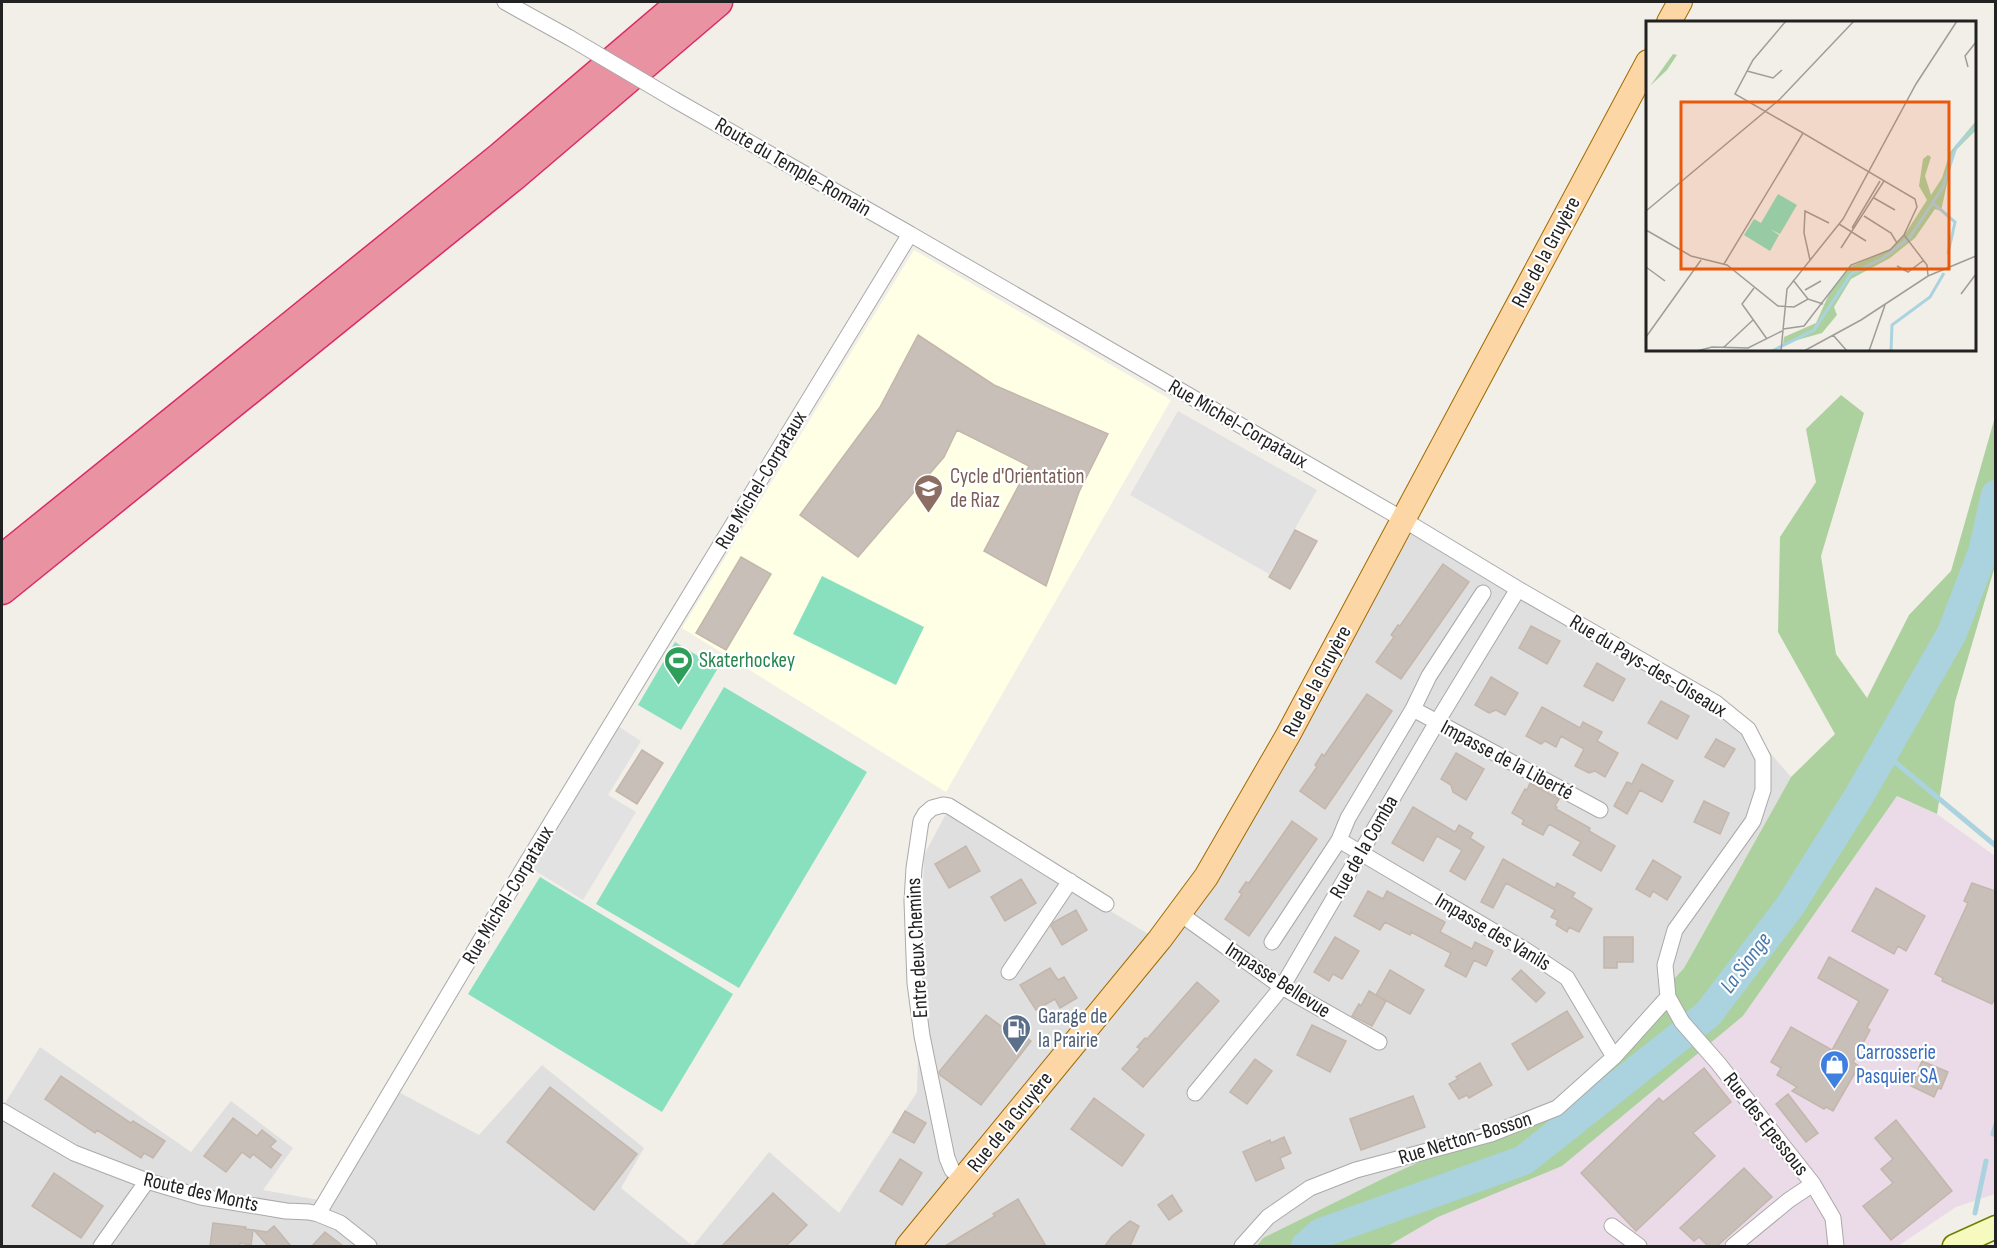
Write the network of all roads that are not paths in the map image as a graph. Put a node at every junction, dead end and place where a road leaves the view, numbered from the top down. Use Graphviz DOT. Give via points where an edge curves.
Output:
graph roads {
  1 [pos="506,2"];
  2 [pos="682,2"];
  3 [pos="718,2"];
  4 [pos="1680,2"];
  5 [pos="1670,21"];
  6 [pos="1646,65"];
  7 [pos="910,234"];
  8 [pos="1404,520"];
  9 [pos="2,560"];
  10 [pos="1518,589"];
  11 [pos="2,590"];
  12 [pos="1483,593"];
  13 [pos="1413,709"];
  14 [pos="1437,722"];
  15 [pos="1600,810"];
  16 [pos="1339,840"];
  17 [pos="1361,853"];
  18 [pos="1070,881"];
  19 [pos="1106,904"];
  20 [pos="1179,913"];
  21 [pos="1272,942"];
  22 [pos="1009,972"];
  23 [pos="1282,987"];
  24 [pos="1668,998"];
  25 [pos="1379,1042"];
  26 [pos="1614,1057"];
  27 [pos="1718,1063"];
  28 [pos="1195,1094"];
  29 [pos="2,1111"];
  30 [pos="962,1180"];
  31 [pos="147,1181"];
  32 [pos="1813,1184"];
  33 [pos="318,1214"];
  34 [pos="1612,1226"];
  35 [pos="1995,1227"];
  36 [pos="1957,1245"];
  37 [pos="101,1246"];
  38 [pos="369,1246"];
  39 [pos="908,1246"];
  40 [pos="1242,1246"];
  41 [pos="1639,1246"];
  42 [pos="1733,1246"];
  43 [pos="1836,1246"];
  1 -- 7 [label="street, Route du Temple-Romain, bridge"];
  2 -- 9 [label="highway" via="500,157"];
  3 -- 11 [label="highway" via="514,176"];
  4 -- 5 [label="main road"];
  6 -- 8 [label="main road, Rue de la Gruyère"];
  7 -- 8 [label="street, Rue Michel-Corpataux"];
  7 -- 33 [label="street, Rue Michel-Corpataux"];
  8 -- 10 [label="street, Rue du Pays-des-Oiseaux"];
  8 -- 20 [label="main road, Rue de la Gruyère" via="1255,795 1206,877"];
  10 -- 14 [label="street, Rue de la Comba"];
  10 -- 24 [label="street, Rue du Pays-des-Oiseaux" via="1716,703 1748,729 1763,758 1763,790 1753,821 1676,930 1665,965"];
  12 -- 13 [label="street" via="1429,676"];
  13 -- 14 [label="street, Impasse de la Liberté"];
  13 -- 16 [label="street"];
  14 -- 15 [label="street, Impasse de la Liberté"];
  14 -- 17 [label="street, Rue de la Comba"];
  16 -- 17 [label="street, Impasse des Vanils"];
  16 -- 21 [label="street"];
  17 -- 23 [label="street, Rue de la Comba"];
  17 -- 26 [label="street, Impasse des Vanils" via="1567,978"];
  18 -- 19 [label="street, Entre deux Chemins"];
  18 -- 22 [label="street"];
  18 -- 30 [label="street, Entre deux Chemins" via="950,806 932,808 921,821 912,901 915,983 947,1158"];
  20 -- 23 [label="street, Impasse Bellevue"];
  20 -- 30 [label="main road, Rue de la Gruyère"];
  23 -- 25 [label="street, Impasse Bellevue"];
  23 -- 28 [label="street, Rue de la Comba"];
  24 -- 26 [label="street, Rue Netton-Bosson"];
  24 -- 27 [label="street, Rue du Pays-des-Oiseaux" via="1682,1022"];
  26 -- 40 [label="street, Rue Netton-Bosson" via="1557,1108 1491,1134 1356,1170 1310,1188 1268,1216"];
  27 -- 32 [label="street, Rue des Epessous"];
  29 -- 31 [label="street, Route des Monts" via="74,1153"];
  30 -- 39 [label="main road, Rue de la Gruyère"];
  31 -- 33 [label="street, Route des Monts" via="201,1197"];
  31 -- 37 [label="street"];
  32 -- 42 [label="street, Rue des Epessous"];
  32 -- 43 [label="street, Rue des Epessous" via="1833,1218"];
  33 -- 38 [label="street, Route des Monts" via="340,1223"];
  34 -- 41 [label="street"];
  35 -- 36 [label="main road"];
}
